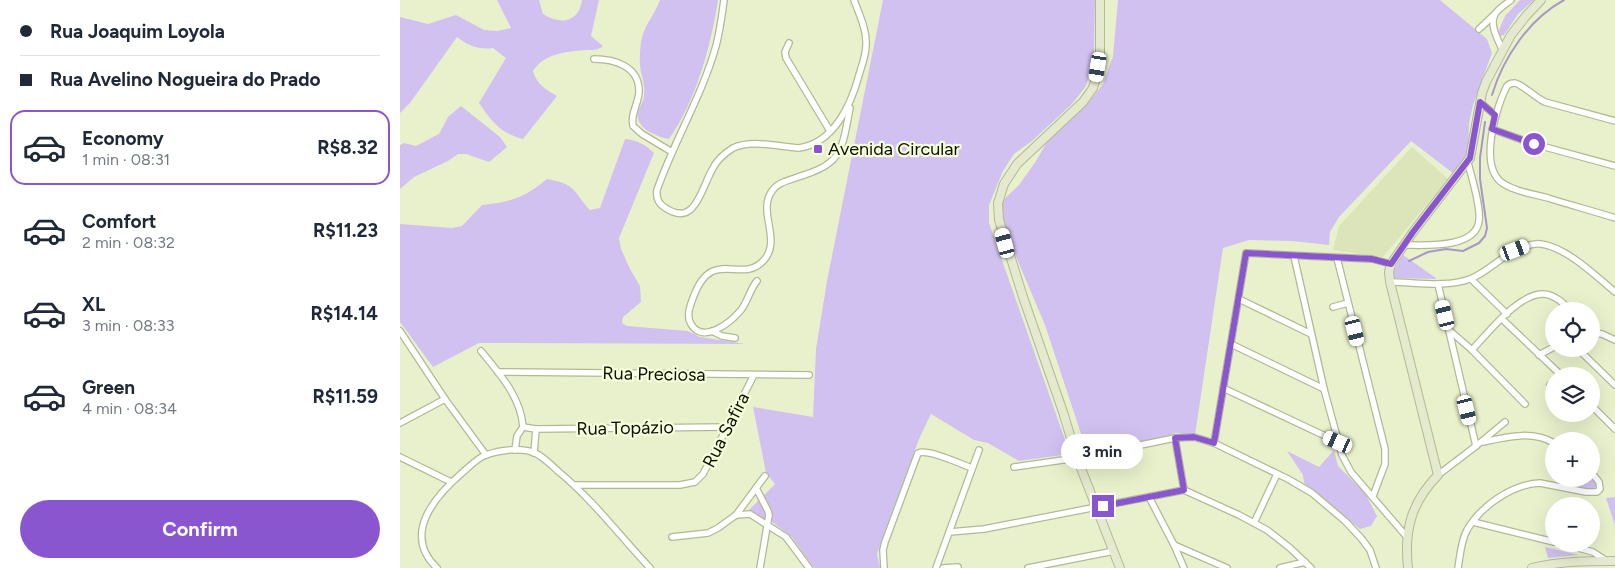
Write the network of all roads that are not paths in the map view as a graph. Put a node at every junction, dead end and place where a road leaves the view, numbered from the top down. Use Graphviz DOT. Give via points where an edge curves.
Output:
graph roads {
  1 [pos="724,0"];
  2 [pos="854,0"];
  3 [pos="1100,0"];
  4 [pos="1511,0"];
  5 [pos="1541,0"];
  6 [pos="1495,14"];
  7 [pos="1479,29"];
  8 [pos="789,43"];
  9 [pos="1502,49"];
  10 [pos="594,59"];
  11 [pos="850,103"];
  12 [pos="1482,104"];
  13 [pos="1493,113"];
  14 [pos="1615,121"];
  15 [pos="1492,129"];
  16 [pos="830,131"];
  17 [pos="672,152"];
  18 [pos="1468,162"];
  19 [pos="1615,166"];
  20 [pos="1615,218"];
  21 [pos="1404,245"];
  22 [pos="1294,256"];
  23 [pos="1337,258"];
  24 [pos="1391,264"];
  25 [pos="1471,279"];
  26 [pos="757,280"];
  27 [pos="1390,282"];
  28 [pos="1438,284"];
  29 [pos="1615,292"];
  30 [pos="1239,299"];
  31 [pos="1560,302"];
  32 [pos="1348,303"];
  33 [pos="1333,307"];
  34 [pos="1507,314"];
  35 [pos="1502,319"];
  36 [pos="1449,330"];
  37 [pos="400,331"];
  38 [pos="712,331"];
  39 [pos="1311,334"];
  40 [pos="1600,335"];
  41 [pos="735,338"];
  42 [pos="1615,340"];
  43 [pos="1231,344"];
  44 [pos="1472,350"];
  45 [pos="480,351"];
  46 [pos="1545,352"];
  47 [pos="1539,355"];
  48 [pos="1586,357"];
  49 [pos="1552,367"];
  50 [pos="498,372"];
  51 [pos="754,375"];
  52 [pos="809,375"];
  53 [pos="1615,385"];
  54 [pos="1223,388"];
  55 [pos="1324,389"];
  56 [pos="445,399"];
  57 [pos="1525,404"];
  58 [pos="1600,415"];
  59 [pos="1505,422"];
  60 [pos="400,423"];
  61 [pos="523,427"];
  62 [pos="728,427"];
  63 [pos="536,429"];
  64 [pos="1615,429"];
  65 [pos="1175,438"];
  66 [pos="1545,440"];
  67 [pos="1338,442"];
  68 [pos="1214,443"];
  69 [pos="1478,444"];
  70 [pos="515,450"];
  71 [pos="979,450"];
  72 [pos="534,453"];
  73 [pos="486,455"];
  74 [pos="400,457"];
  75 [pos="1077,458"];
  76 [pos="1014,467"];
  77 [pos="972,468"];
  78 [pos="1277,474"];
  79 [pos="1438,475"];
  80 [pos="766,476"];
  81 [pos="451,482"];
  82 [pos="1545,484"];
  83 [pos="575,485"];
  84 [pos="1560,487"];
  85 [pos="1600,487"];
  86 [pos="756,488"];
  87 [pos="1184,490"];
  88 [pos="1373,496"];
  89 [pos="1149,497"];
  90 [pos="1096,506"];
  91 [pos="736,515"];
  92 [pos="1473,522"];
  93 [pos="1254,523"];
  94 [pos="767,526"];
  95 [pos="950,532"];
  96 [pos="1406,536"];
  97 [pos="672,537"];
  98 [pos="1545,540"];
  99 [pos="1174,545"];
  100 [pos="1114,551"];
  101 [pos="1593,552"];
  102 [pos="1612,561"];
  103 [pos="1305,562"];
  104 [pos="646,566"];
  105 [pos="958,567"];
  106 [pos="437,568"];
  107 [pos="760,568"];
  108 [pos="809,568"];
  109 [pos="884,568"];
  110 [pos="936,568"];
  111 [pos="943,568"];
  112 [pos="1028,568"];
  113 [pos="1120,568"];
  114 [pos="1184,568"];
  115 [pos="1227,568"];
  116 [pos="1280,568"];
  117 [pos="1311,568"];
  118 [pos="1376,568"];
  119 [pos="1408,568"];
  120 [pos="1458,568"];
  121 [pos="1532,568"];
  1 -- 17 [label="street" via="716,47"];
  2 -- 11 [label="street" via="866,34 866,45"];
  3 -- 75 [label="street" via="1100,54 1092,88 1083,102 1017,164 1004,184 998,203 998,220 1005,243"];
  4 -- 6 [label="street"];
  5 -- 9 [label="street" via="1518,24"];
  6 -- 7 [label="street"];
  6 -- 9 [label="street" via="1495,35"];
  8 -- 16 [label="street" via="786,58"];
  9 -- 12 [label="street" via="1486,82"];
  10 -- 17 [label="street" via="615,60 632,72 639,92 633,126"];
  11 -- 16 [label="street"];
  11 -- 38 [label="street" via="844,138 831,162 780,184 770,192 766,204 770,245 766,258 750,270 721,268 711,271 700,281 691,302 689,320 697,330"];
  12 -- 13 [label="street"];
  12 -- 18 [label="street"];
  13 -- 14 [label="street" via="1506,86 1514,82 1545,102"];
  13 -- 15 [label="street"];
  15 -- 19 [label="street"];
  15 -- 20 [label="street" via="1492,166 1501,182"];
  16 -- 17 [label="street" via="806,147 747,144 731,149 716,163 695,206 683,212 665,208 656,194"];
  18 -- 21 [label="street"];
  18 -- 21 [label="street" via="1479,212 1474,232 1460,241"];
  21 -- 24 [label="street"];
  22 -- 23 [label="street"];
  22 -- 30 [label="street" via="1246,253"];
  22 -- 39 [label="street"];
  23 -- 24 [label="street" via="1372,259"];
  23 -- 32 [label="street"];
  24 -- 27 [label="street"];
  25 -- 28 [label="street"];
  25 -- 29 [label="street" via="1515,250 1541,244 1576,261"];
  25 -- 34 [label="street"];
  26 -- 38 [label="street" via="741,309 732,319"];
  27 -- 28 [label="street"];
  27 -- 79 [label="street"];
  28 -- 36 [label="street"];
  30 -- 39 [label="street"];
  30 -- 43 [label="street"];
  31 -- 34 [label="street" via="1543,294 1529,297"];
  32 -- 33 [label="street"];
  32 -- 88 [label="street" via="1385,449 1385,464"];
  34 -- 35 [label="street"];
  35 -- 44 [label="street"];
  35 -- 47 [label="street"];
  36 -- 44 [label="street"];
  36 -- 69 [label="street"];
  37 -- 56 [label="street"];
  38 -- 41 [label="street"];
  39 -- 55 [label="street"];
  40 -- 42 [label="street"];
  43 -- 54 [label="street"];
  43 -- 55 [label="street"];
  44 -- 57 [label="street"];
  45 -- 50 [label="street"];
  46 -- 47 [label="street"];
  47 -- 49 [label="street"];
  48 -- 53 [label="street"];
  50 -- 51 [label="street, Rua Preciosa"];
  50 -- 61 [label="street" via="521,409"];
  51 -- 52 [label="street, Rua Preciosa"];
  51 -- 62 [label="street, Rua Safira"];
  54 -- 67 [label="street"];
  54 -- 68 [label="street"];
  55 -- 67 [label="street"];
  56 -- 60 [label="street"];
  56 -- 73 [label="street"];
  58 -- 64 [label="street"];
  59 -- 69 [label="street"];
  61 -- 63 [label="street, Rua Topázio"];
  61 -- 70 [label="street" via="517,436"];
  62 -- 63 [label="street, Rua Topázio"];
  62 -- 83 [label="street, Rua Safira" via="703,474 690,484"];
  63 -- 72 [label="street"];
  65 -- 68 [label="street" via="1194,437"];
  65 -- 75 [label="street"];
  65 -- 87 [label="street"];
  66 -- 69 [label="street" via="1522,435"];
  67 -- 88 [label="street" via="1351,472"];
  68 -- 78 [label="street"];
  69 -- 79 [label="street"];
  70 -- 72 [label="street"];
  70 -- 73 [label="street"];
  71 -- 77 [label="street"];
  72 -- 83 [label="street"];
  73 -- 81 [label="street"];
  74 -- 81 [label="street"];
  75 -- 76 [label="street"];
  75 -- 90 [label="street"];
  77 -- 95 [label="street"];
  77 -- 109 [label="street" via="927,452 917,454 882,550"];
  78 -- 93 [label="street"];
  78 -- 118 [label="street" via="1312,493 1346,521 1370,550"];
  79 -- 96 [label="street" via="1417,504"];
  80 -- 86 [label="street"];
  81 -- 106 [label="street" via="429,511 422,531 425,555"];
  82 -- 92 [label="street" via="1527,484 1503,495"];
  83 -- 104 [label="street"];
  84 -- 85 [label="street" via="1597,492"];
  86 -- 91 [label="street"];
  86 -- 94 [label="street" via="768,510"];
  87 -- 89 [label="street"];
  87 -- 93 [label="street"];
  88 -- 96 [label="street"];
  89 -- 90 [label="street"];
  89 -- 99 [label="street"];
  90 -- 95 [label="street" via="984,529"];
  90 -- 100 [label="street"];
  91 -- 94 [label="street" via="750,514"];
  91 -- 97 [label="street" via="708,532"];
  92 -- 98 [label="street"];
  92 -- 120 [label="street" via="1464,537"];
  93 -- 103 [label="street"];
  94 -- 107 [label="street"];
  94 -- 108 [label="street" via="786,538"];
  95 -- 110 [label="street"];
  96 -- 119 [label="street"];
  99 -- 114 [label="street"];
  99 -- 115 [label="street"];
  100 -- 112 [label="street"];
  100 -- 113 [label="street"];
  101 -- 102 [label="street"];
  102 -- 121 [label="street" via="1567,562"];
  103 -- 116 [label="street"];
  103 -- 117 [label="street"];
  105 -- 111 [label="street"];
}
